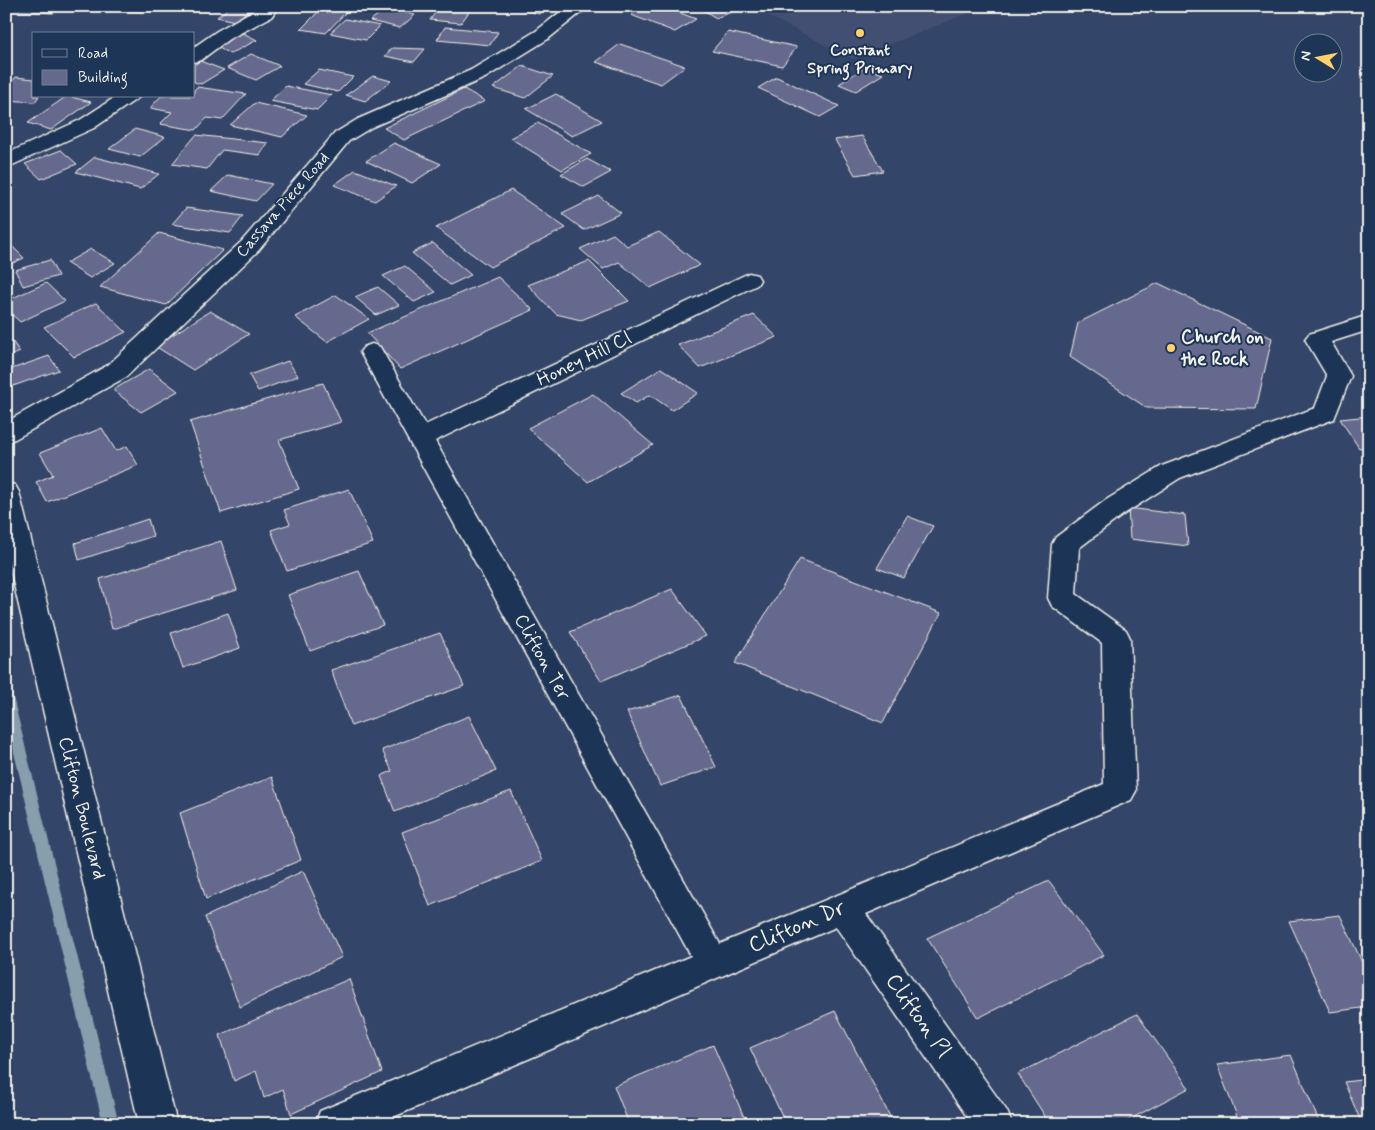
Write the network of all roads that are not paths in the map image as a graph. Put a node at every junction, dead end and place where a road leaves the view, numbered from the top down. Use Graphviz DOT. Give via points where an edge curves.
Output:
graph roads {
  1 [pos="270,6"];
  2 [pos="580,6"];
  3 [pos="195,55"];
  4 [pos="128,98"];
  5 [pos="6,162"];
  6 [pos="749,280"];
  7 [pos="1369,322"];
  8 [pos="372,352"];
  9 [pos="6,433"];
  10 [pos="420,438"];
  11 [pos="6,492"];
  12 [pos="842,908"];
  13 [pos="712,962"];
  14 [pos="158,1124"];
  15 [pos="333,1124"];
  16 [pos="994,1124"];
  1 -- 3 [label="street" via="265,13 223,35"];
  2 -- 9 [label="street, Cassava Piece Road" via="542,35 478,74 342,136 250,246 116,371"];
  4 -- 5 [label="street" via="87,124"];
  6 -- 10 [label="street, Honey Hill Cl"];
  7 -- 12 [label="street, Clifton Dr" via="1317,339 1339,376 1325,414 1171,472 1115,507 1066,544 1062,598 1116,638 1120,791"];
  8 -- 10 [label="street, Clifton Ter"];
  10 -- 13 [label="street, Clifton Ter"];
  11 -- 14 [label="street, Clifton Boulevard"];
  12 -- 13 [label="street, Clifton Dr"];
  12 -- 16 [label="street, Clifton Pl"];
  13 -- 15 [label="street, Clifton Dr"];
}
